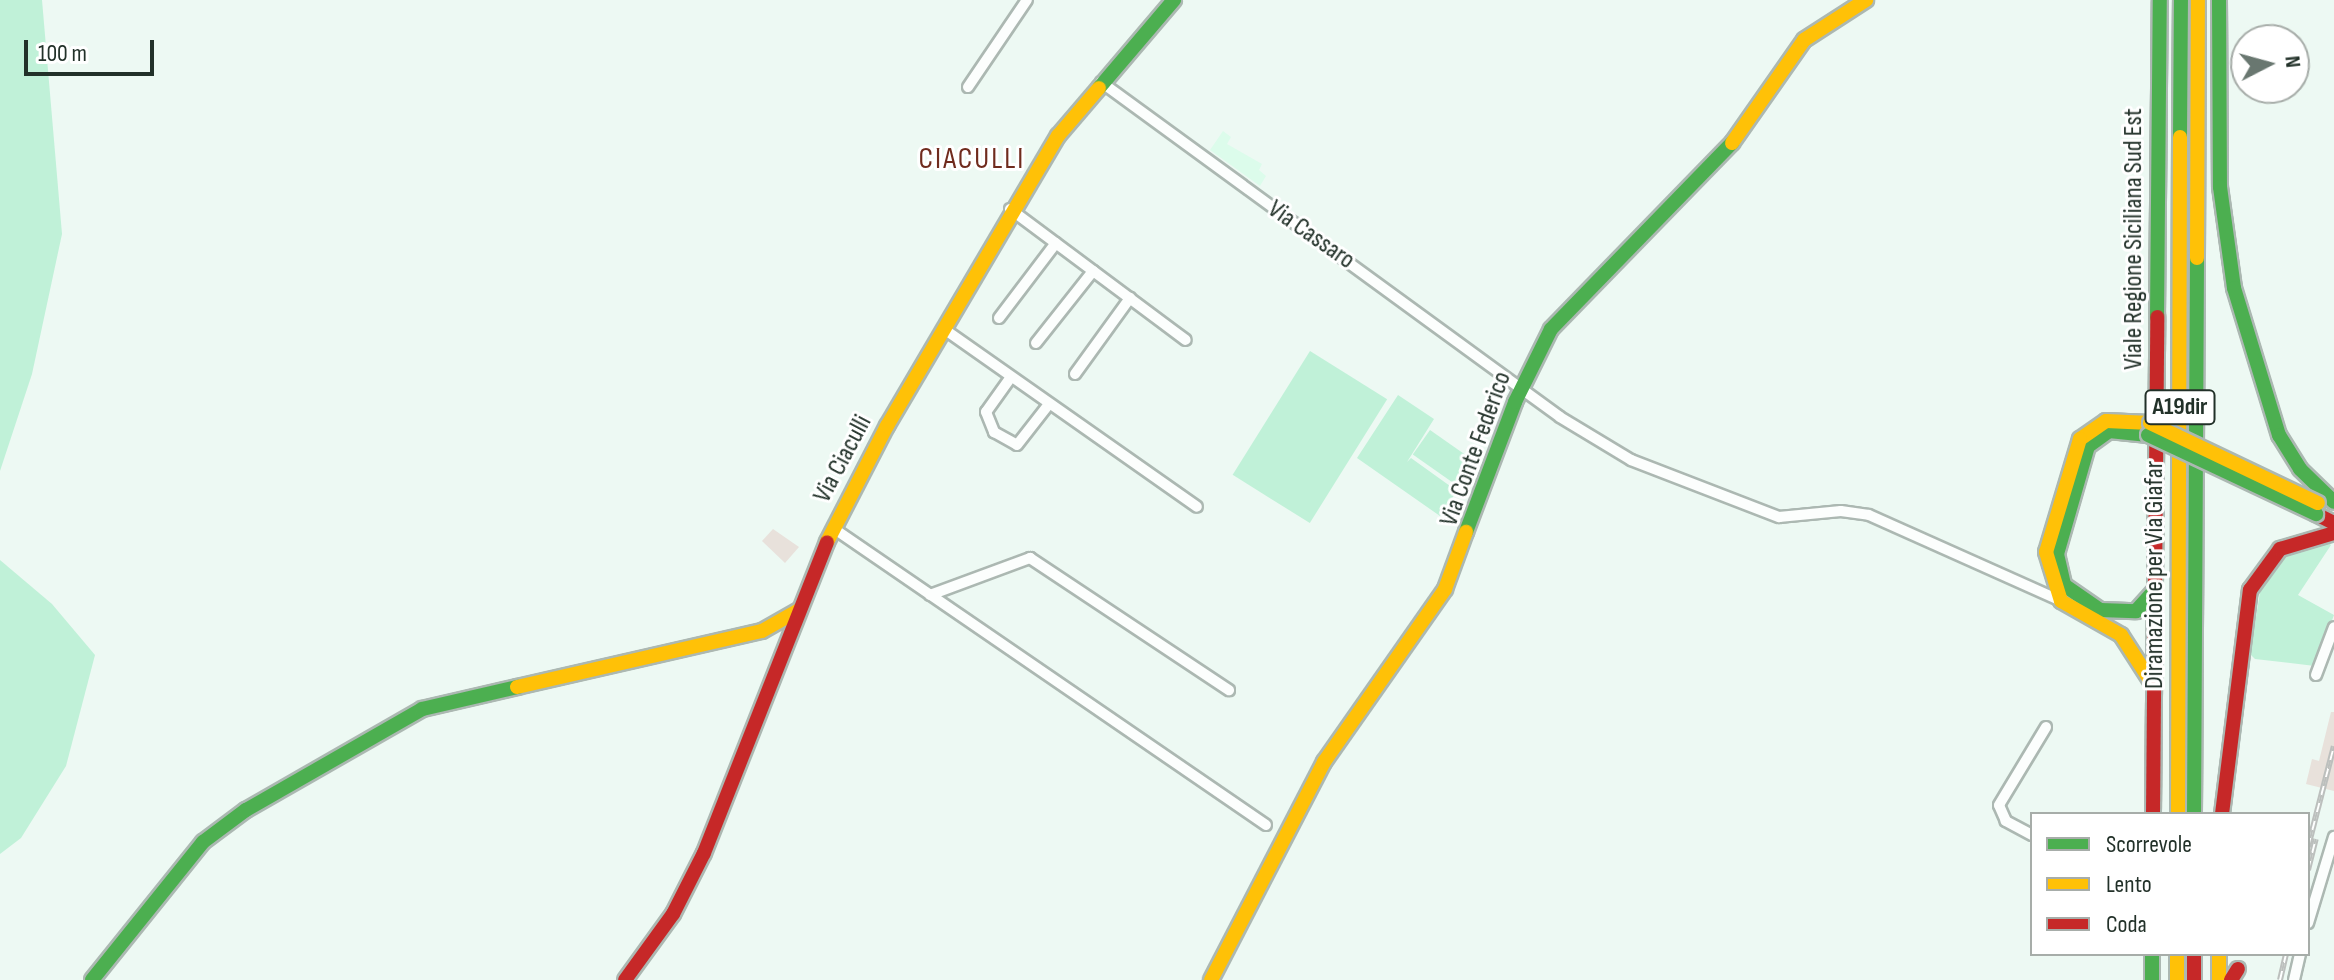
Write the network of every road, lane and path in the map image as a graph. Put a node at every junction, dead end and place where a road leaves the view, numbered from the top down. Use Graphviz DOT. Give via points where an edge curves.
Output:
graph roads {
  1 [pos="1027,0"];
  2 [pos="1174,0"];
  3 [pos="1866,0"];
  4 [pos="2160,0"];
  5 [pos="2181,0"];
  6 [pos="2198,0"];
  7 [pos="2219,0"];
  8 [pos="2228,0"];
  9 [pos="1101,82"];
  10 [pos="968,87"];
  11 [pos="1010,209"];
  12 [pos="2226,238"];
  13 [pos="1056,243"];
  14 [pos="1093,271"];
  15 [pos="1130,298"];
  16 [pos="999,318"];
  17 [pos="944,329"];
  18 [pos="1186,340"];
  19 [pos="1036,343"];
  20 [pos="1075,374"];
  21 [pos="1011,377"];
  22 [pos="1522,387"];
  23 [pos="1049,404"];
  24 [pos="2149,429"];
  25 [pos="2334,502"];
  26 [pos="1197,507"];
  27 [pos="2334,510"];
  28 [pos="2334,523"];
  29 [pos="833,528"];
  30 [pos="2334,533"];
  31 [pos="2154,591"];
  32 [pos="930,595"];
  33 [pos="2061,601"];
  34 [pos="799,610"];
  35 [pos="2154,625"];
  36 [pos="2334,627"];
  37 [pos="2121,635"];
  38 [pos="2316,675"];
  39 [pos="1229,690"];
  40 [pos="2154,695"];
  41 [pos="2046,727"];
  42 [pos="2153,812"];
  43 [pos="2178,812"];
  44 [pos="2194,812"];
  45 [pos="2222,812"];
  46 [pos="1266,825"];
  47 [pos="2030,834"];
  48 [pos="2334,837"];
  49 [pos="2310,916"];
  50 [pos="2152,956"];
  51 [pos="2177,956"];
  52 [pos="2194,956"];
  53 [pos="2219,956"];
  54 [pos="2300,956"];
  55 [pos="92,980"];
  56 [pos="625,980"];
  57 [pos="1211,980"];
  58 [pos="2152,980"];
  59 [pos="2177,980"];
  60 [pos="2194,980"];
  61 [pos="2219,980"];
  62 [pos="2294,980"];
  1 -- 10 [label="street"];
  2 -- 9 [label="main road, Via Ciaculli"];
  3 -- 22 [label="main road, Via Conte Federico" via="1826,22 1788,56 1737,138 1551,329"];
  4 -- 31 [label="main road, Viale Regione Siciliana Sud Est"];
  5 -- 43 [label="main road, Diramazione per Via Giafar / A19dir"];
  6 -- 44 [label="main road, Diramazione per Via Giafar / A19dir"];
  7 -- 12 [label="main road"];
  8 -- 12 [label="street"];
  9 -- 11 [label="main road, Via Ciaculli"];
  9 -- 22 [label="street, Via Cassaro"];
  11 -- 13 [label="street"];
  11 -- 17 [label="main road, Via Ciaculli"];
  12 -- 25 [label="main road" via="2273,419 2300,469"];
  13 -- 14 [label="street"];
  13 -- 16 [label="street"];
  14 -- 15 [label="street"];
  14 -- 19 [label="street"];
  15 -- 18 [label="street"];
  15 -- 20 [label="street"];
  17 -- 21 [label="street"];
  17 -- 29 [label="main road, Via Ciaculli"];
  21 -- 23 [label="street"];
  21 -- 23 [label="street" via="986,412 994,432 1017,445"];
  22 -- 33 [label="street, Via Cassaro" via="1631,460 1735,505 1779,517 1869,515"];
  22 -- 57 [label="main road, Via Conte Federico" via="1445,589 1324,762"];
  23 -- 26 [label="street"];
  24 -- 27 [label="main road, bridge"];
  24 -- 28 [label="main road, bridge"];
  24 -- 31 [label="main road" via="2109,431 2088,446 2057,554 2064,585 2100,610 2136,611"];
  24 -- 33 [label="main road" via="2106,421 2072,453 2046,552 2052,588"];
  29 -- 32 [label="street"];
  29 -- 34 [label="main road, Via Ciaculli"];
  30 -- 45 [label="main road" via="2280,549 2257,574 2245,610"];
  31 -- 35 [label="main road, Viale Regione Siciliana Sud Est"];
  32 -- 39 [label="street" via="1030,558"];
  32 -- 46 [label="street"];
  33 -- 37 [label="main road"];
  34 -- 55 [label="main road" via="762,631 422,709 246,810 203,842"];
  34 -- 56 [label="main road, Via Ciaculli" via="704,853 673,914"];
  35 -- 37 [label="main road"];
  35 -- 40 [label="main road, Viale Regione Siciliana Sud Est"];
  36 -- 38 [label="street"];
  37 -- 40 [label="main road" via="2147,668"];
  40 -- 42 [label="main road, Viale Regione Siciliana Sud Est"];
  41 -- 47 [label="street" via="1999,805 2006,821"];
  48 -- 49 [label="street"];
  50 -- 58 [label="main road"];
  51 -- 59 [label="main road"];
  52 -- 60 [label="main road"];
  53 -- 61 [label="main road"];
  54 -- 62 [label="street"];
}
